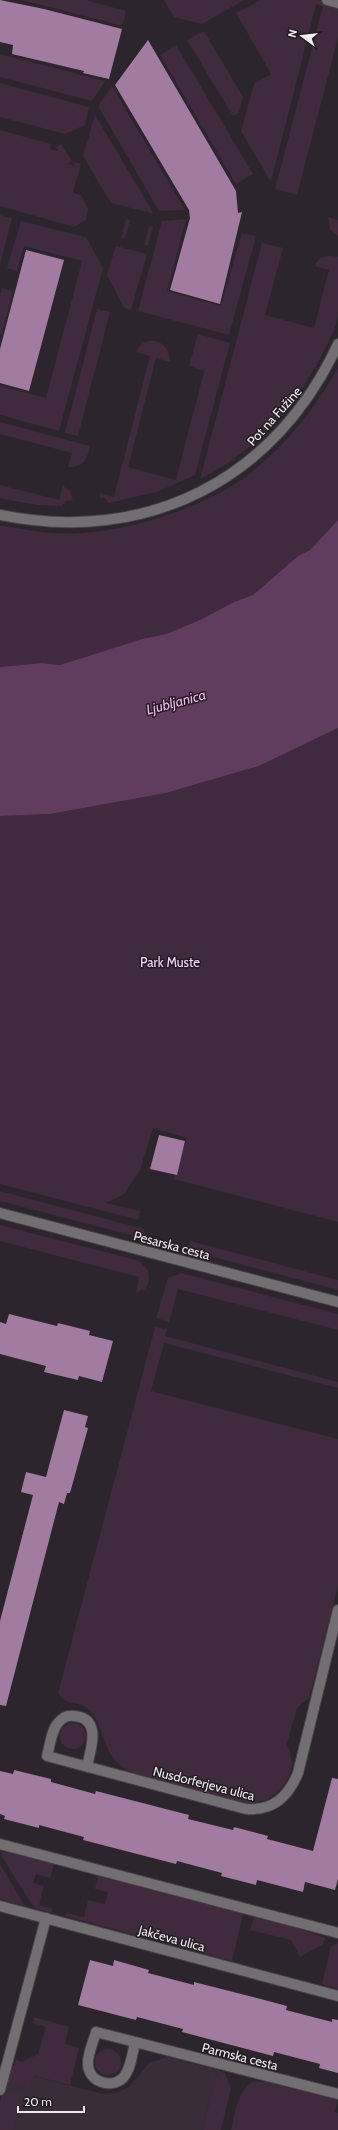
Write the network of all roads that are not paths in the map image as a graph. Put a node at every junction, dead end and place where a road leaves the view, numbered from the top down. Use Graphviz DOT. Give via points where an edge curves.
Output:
graph roads {
  1 [pos="327,0"];
  2 [pos="338,3"];
  3 [pos="338,344"];
  4 [pos="0,515"];
  5 [pos="0,1213"];
  6 [pos="338,1302"];
  7 [pos="338,1610"];
  8 [pos="87,1766"];
  9 [pos="0,1844"];
  10 [pos="0,1906"];
  11 [pos="46,1918"];
  12 [pos="338,1933"];
  13 [pos="338,1996"];
  14 [pos="135,2043"];
  15 [pos="0,2090"];
  16 [pos="338,2094"];
  1 -- 2 [label="street"];
  3 -- 4 [label="street, Pot na Fužine" via="318,384 283,429 245,464 209,487 160,508 111,520 61,523"];
  5 -- 6 [label="street, Pesarska cesta"];
  7 -- 8 [label="street, Nusdorferjeva ulica" via="298,1773 288,1792 274,1805 263,1809 246,1809"];
  8 -- 8 [label="street, Nusdorferjeva ulica" via="47,1756 58,1723 65,1717 79,1716 89,1723 94,1735"];
  9 -- 12 [label="street"];
  10 -- 11 [label="street, Jakčeva ulica"];
  11 -- 13 [label="street, Jakčeva ulica"];
  11 -- 15 [label="street"];
  14 -- 14 [label="street, Parmska cesta" via="96,2032 88,2066 91,2076 100,2082 110,2084 122,2078 128,2070"];
  14 -- 16 [label="street, Parmska cesta"];
}
